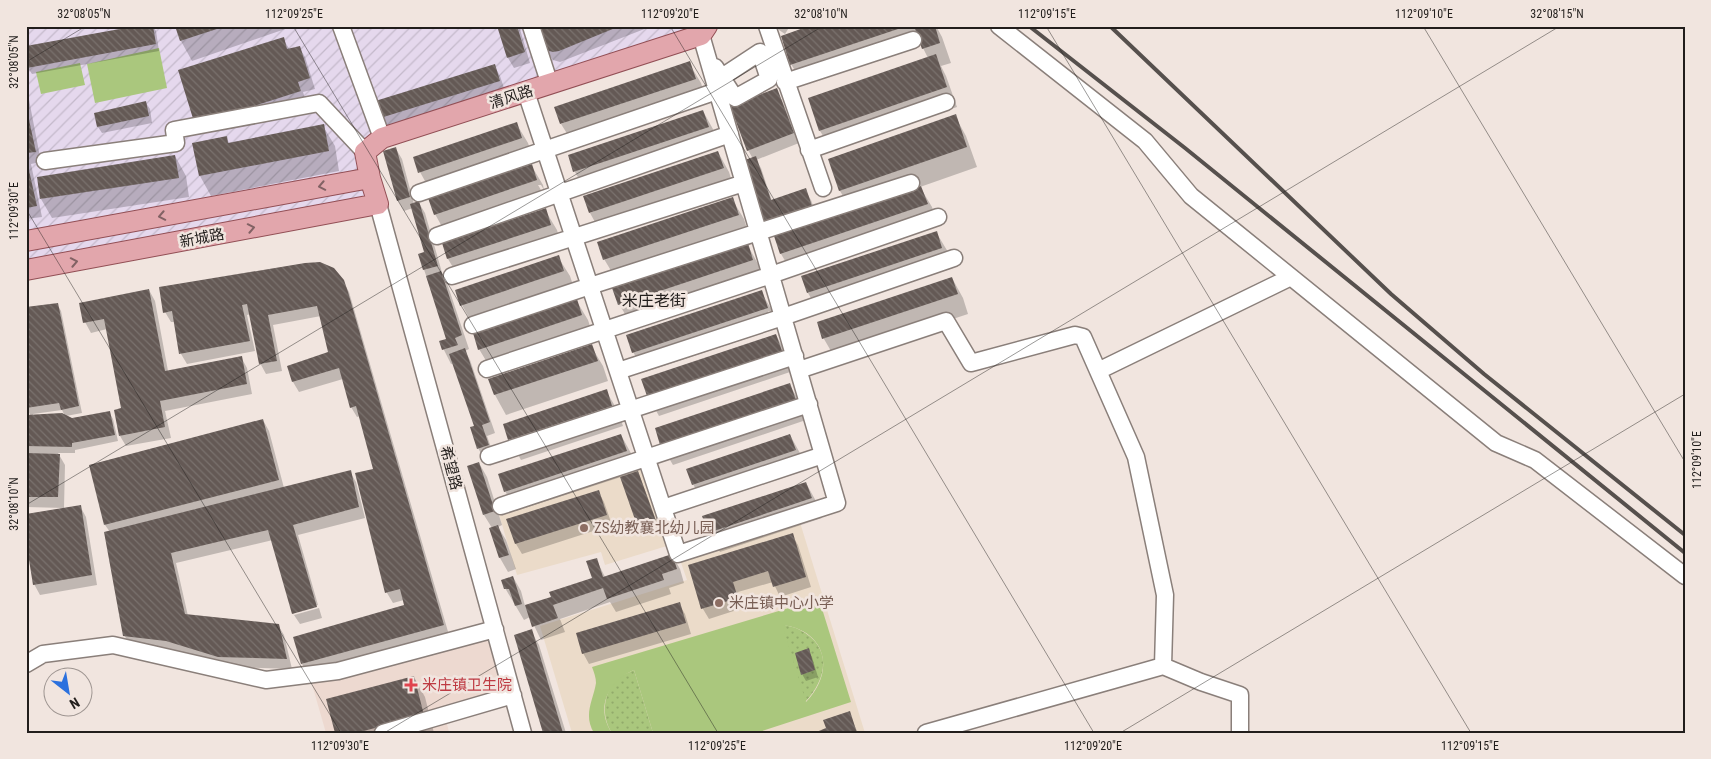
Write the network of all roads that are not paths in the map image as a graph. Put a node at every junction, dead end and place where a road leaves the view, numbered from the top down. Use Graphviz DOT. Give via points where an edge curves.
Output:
graph roads {
  1 [pos="341,26"];
  2 [pos="531,26"];
  3 [pos="767,26"];
  4 [pos="999,26"];
  5 [pos="704,31"];
  6 [pos="913,40"];
  7 [pos="785,82"];
  8 [pos="720,84"];
  9 [pos="550,85"];
  10 [pos="526,92"];
  11 [pos="946,102"];
  12 [pos="730,134"];
  13 [pos="382,138"];
  14 [pos="545,150"];
  15 [pos="809,150"];
  16 [pos="365,152"];
  17 [pos="44,161"];
  18 [pos="370,178"];
  19 [pos="744,183"];
  20 [pos="911,183"];
  21 [pos="823,188"];
  22 [pos="419,193"];
  23 [pos="560,193"];
  24 [pos="378,204"];
  25 [pos="938,217"];
  26 [pos="758,232"];
  27 [pos="437,236"];
  28 [pos="574,237"];
  29 [pos="26,242"];
  30 [pos="954,258"];
  31 [pos="26,270"];
  32 [pos="771,275"];
  33 [pos="452,276"];
  34 [pos="1290,277"];
  35 [pos="590,286"];
  36 [pos="784,317"];
  37 [pos="473,325"];
  38 [pos="605,330"];
  39 [pos="797,363"];
  40 [pos="487,369"];
  41 [pos="618,371"];
  42 [pos="1098,371"];
  43 [pos="808,404"];
  44 [pos="631,410"];
  45 [pos="823,455"];
  46 [pos="489,456"];
  47 [pos="647,458"];
  48 [pos="501,506"];
  49 [pos="663,508"];
  50 [pos="1685,576"];
  51 [pos="495,630"];
  52 [pos="26,664"];
  53 [pos="1163,666"];
  54 [pos="513,696"];
  55 [pos="383,733"];
  56 [pos="523,733"];
  57 [pos="926,733"];
  58 [pos="1240,733"];
  1 -- 13 [label="street"];
  2 -- 9 [label="street"];
  3 -- 7 [label="street"];
  4 -- 34 [label="street" via="1145,141 1191,196"];
  5 -- 8 [label="street" via="707,55"];
  5 -- 9 [label="main road, 清风路"];
  6 -- 7 [label="street"];
  7 -- 15 [label="street"];
  8 -- 12 [label="street"];
  8 -- 14 [label="street"];
  9 -- 10 [label="main road, 清风路"];
  10 -- 13 [label="main road, 清风路"];
  10 -- 14 [label="street"];
  11 -- 15 [label="street"];
  12 -- 19 [label="street"];
  12 -- 23 [label="street"];
  13 -- 16 [label="main road, 清风路"];
  14 -- 22 [label="street"];
  14 -- 23 [label="street"];
  15 -- 21 [label="street"];
  16 -- 17 [label="street" via="319,103 174,130 176,143"];
  16 -- 18 [label="main road"];
  18 -- 24 [label="main road"];
  18 -- 29 [label="main road, 新城路, one-way"];
  19 -- 26 [label="street"];
  19 -- 28 [label="street"];
  20 -- 26 [label="street"];
  23 -- 27 [label="street"];
  23 -- 28 [label="street"];
  31 -- 24 [label="main road, 新城路, one-way"];
  24 -- 51 [label="street, 希望路"];
  25 -- 32 [label="street"];
  26 -- 32 [label="street"];
  26 -- 35 [label="street"];
  28 -- 33 [label="street"];
  28 -- 35 [label="street"];
  30 -- 36 [label="street"];
  32 -- 36 [label="street"];
  32 -- 38 [label="street"];
  34 -- 42 [label="street"];
  34 -- 50 [label="street" via="1496,443 1535,460"];
  35 -- 37 [label="street"];
  35 -- 38 [label="street"];
  36 -- 39 [label="street"];
  36 -- 41 [label="street"];
  38 -- 40 [label="street"];
  38 -- 41 [label="street"];
  39 -- 42 [label="street" via="946,321 971,363 1075,335 1083,337"];
  39 -- 43 [label="street"];
  39 -- 44 [label="street"];
  41 -- 44 [label="street"];
  42 -- 53 [label="street" via="1136,457 1165,595"];
  43 -- 45 [label="street"];
  43 -- 47 [label="street"];
  44 -- 46 [label="street"];
  44 -- 47 [label="street"];
  45 -- 49 [label="street"];
  45 -- 49 [label="street" via="837,503 678,554"];
  47 -- 48 [label="street"];
  47 -- 49 [label="street"];
  51 -- 52 [label="street" via="338,671 266,680 113,646 43,654"];
  51 -- 54 [label="street, 希望路"];
  53 -- 57 [label="street"];
  53 -- 58 [label="street" via="1240,695"];
  54 -- 55 [label="street"];
  54 -- 56 [label="street, 希望路"];
}
